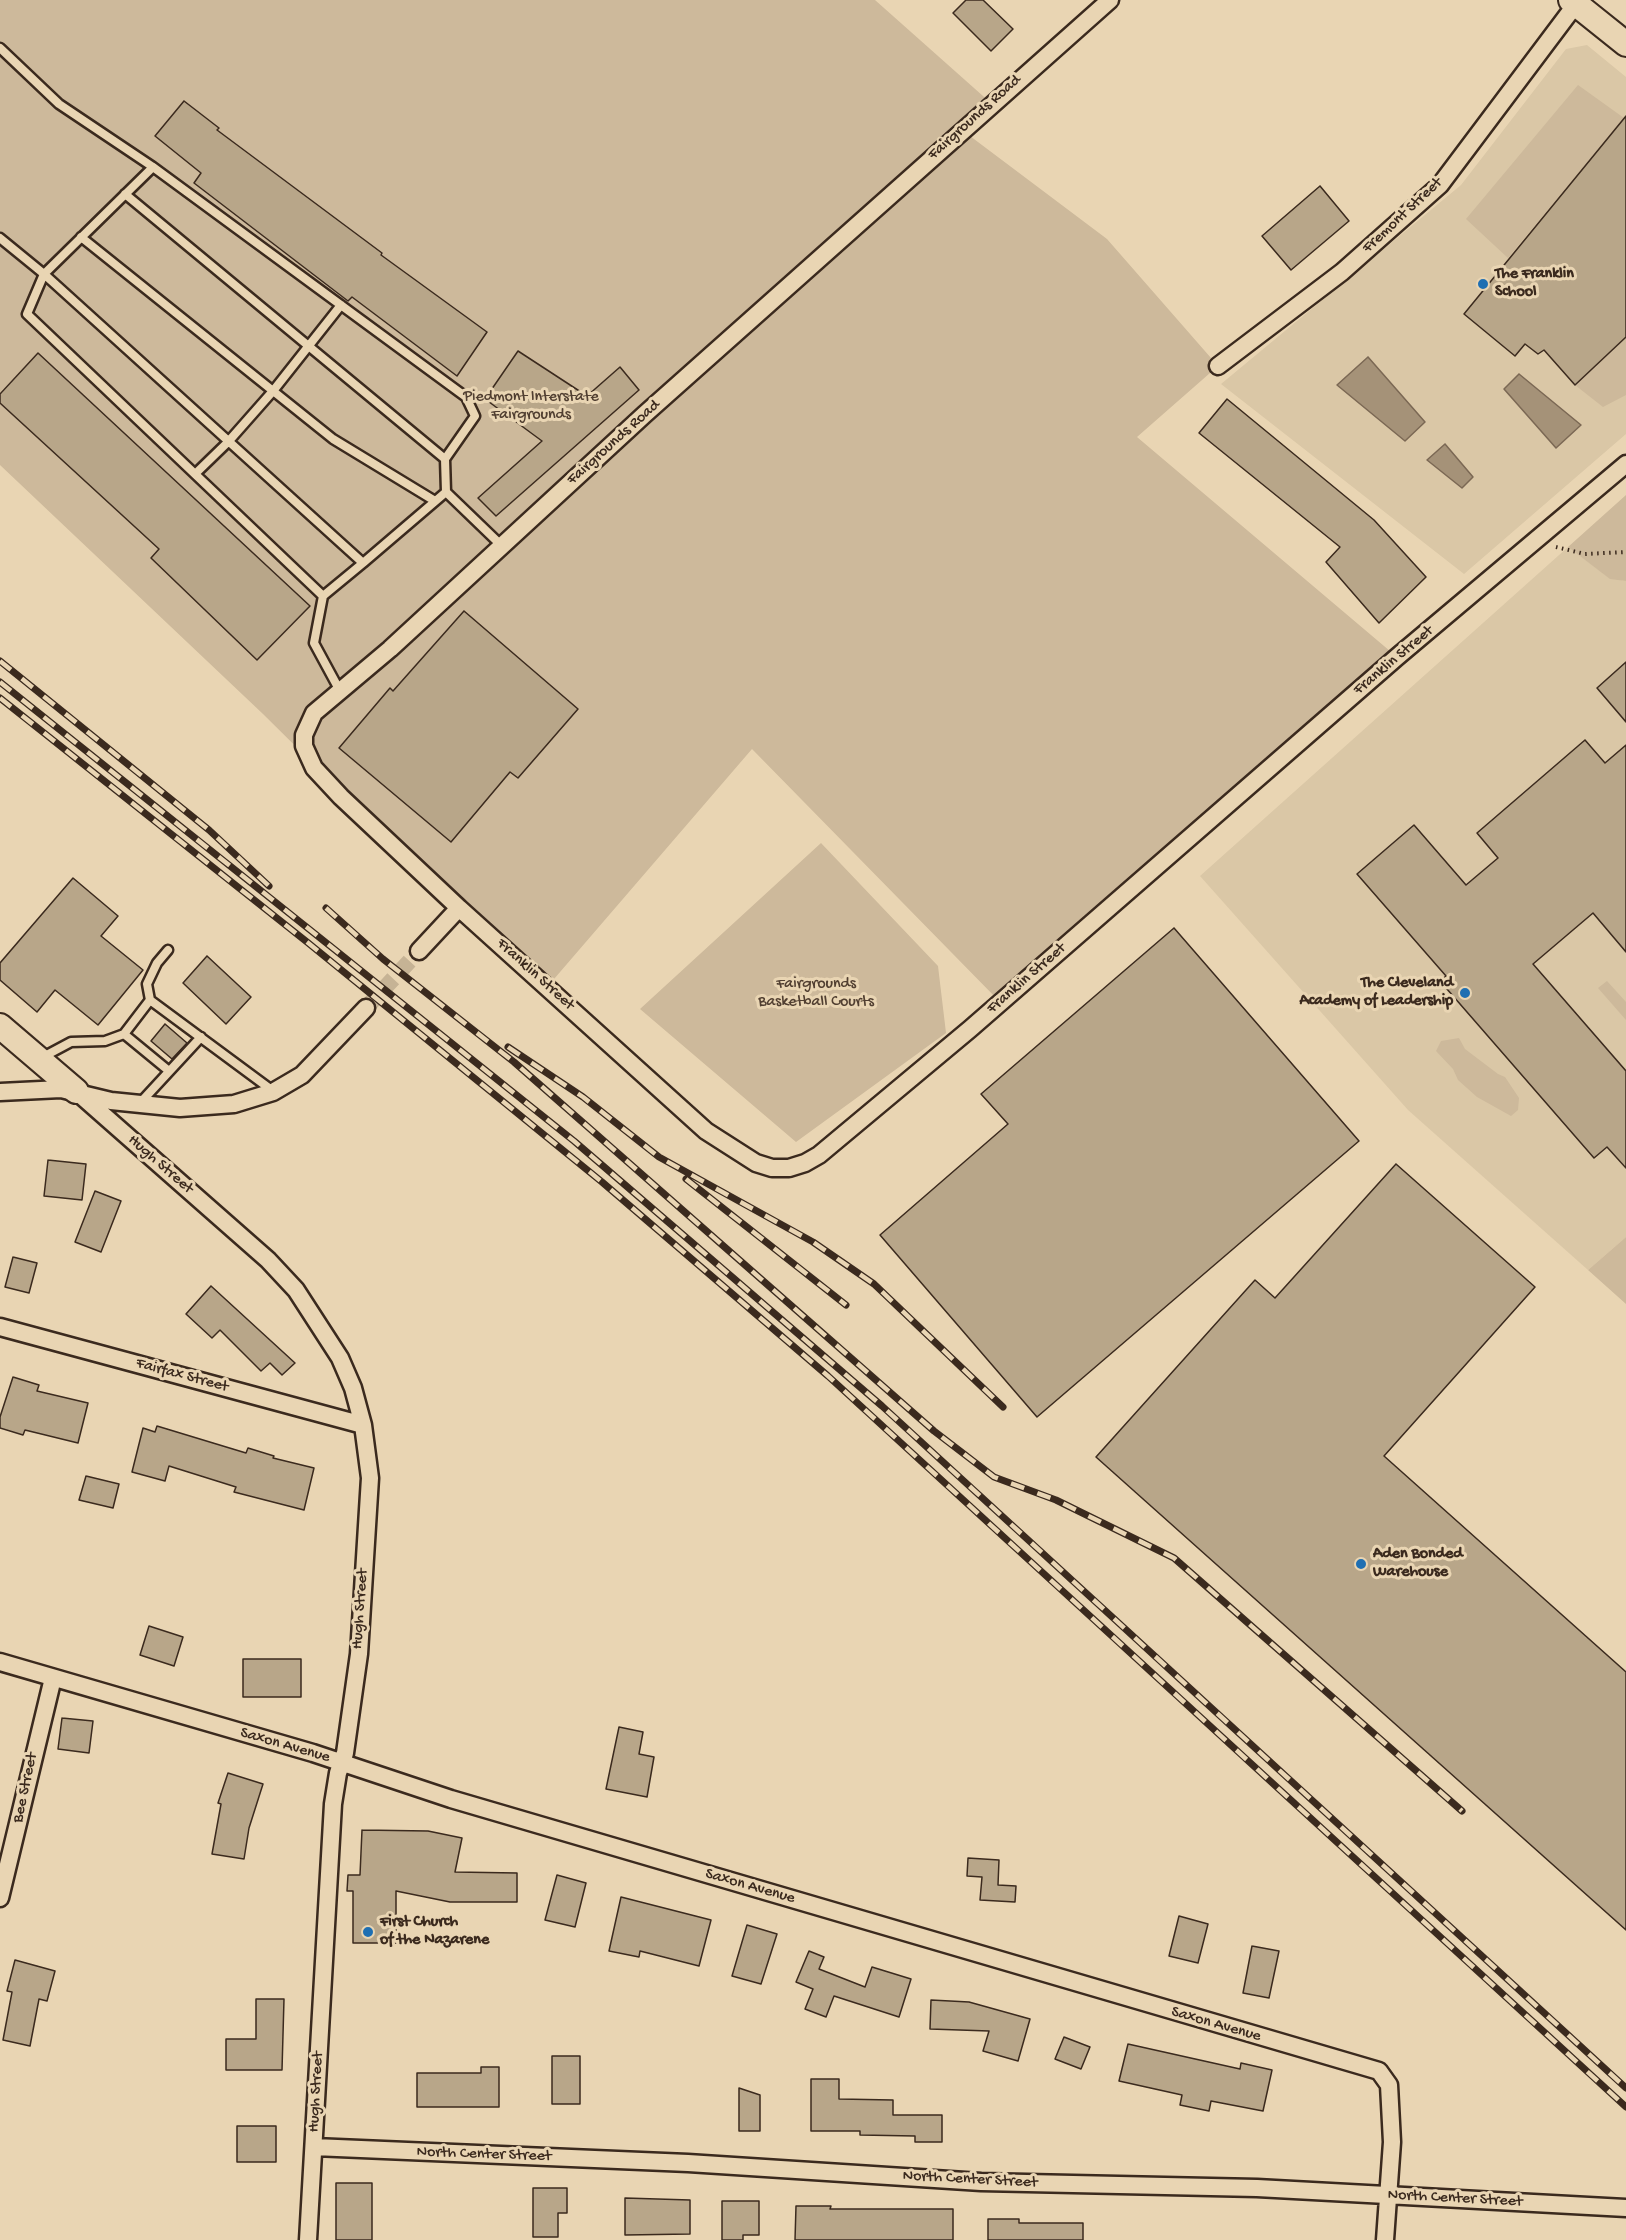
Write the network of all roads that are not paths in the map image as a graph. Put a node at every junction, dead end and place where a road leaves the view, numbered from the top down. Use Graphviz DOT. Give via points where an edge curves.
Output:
graph roads {
  1 [pos="1110,0"];
  2 [pos="1574,2"];
  3 [pos="1626,44"];
  4 [pos="0,48"];
  5 [pos="153,166"];
  6 [pos="125,194"];
  7 [pos="81,237"];
  8 [pos="0,238"];
  9 [pos="44,274"];
  10 [pos="341,305"];
  11 [pos="310,348"];
  12 [pos="1218,366"];
  13 [pos="273,391"];
  14 [pos="228,442"];
  15 [pos="445,459"];
  16 [pos="1626,464"];
  17 [pos="195,474"];
  18 [pos="446,492"];
  19 [pos="435,501"];
  20 [pos="502,546"];
  21 [pos="363,563"];
  22 [pos="323,596"];
  23 [pos="340,691"];
  24 [pos="459,908"];
  25 [pos="168,950"];
  26 [pos="419,951"];
  27 [pos="150,1000"];
  28 [pos="366,1008"];
  29 [pos="0,1026"];
  30 [pos="124,1034"];
  31 [pos="201,1037"];
  32 [pos="38,1059"];
  33 [pos="170,1071"];
  34 [pos="76,1091"];
  35 [pos="0,1092"];
  36 [pos="273,1092"];
  37 [pos="139,1104"];
  38 [pos="0,1327"];
  39 [pos="363,1425"];
  40 [pos="0,1662"];
  41 [pos="53,1678"];
  42 [pos="341,1763"];
  43 [pos="0,1898"];
  44 [pos="314,2147"];
  45 [pos="1389,2195"];
  46 [pos="1626,2208"];
  47 [pos="308,2240"];
  48 [pos="1385,2240"];
  1 -- 20 [label="street, Fairgrounds Road"];
  2 -- 3 [label="street"];
  2 -- 12 [label="street, Fremont Street" via="1440,185 1342,272"];
  4 -- 5 [label="lane" via="59,104"];
  5 -- 6 [label="lane"];
  5 -- 10 [label="lane"];
  6 -- 7 [label="lane"];
  6 -- 11 [label="lane"];
  7 -- 9 [label="lane"];
  7 -- 13 [label="lane"];
  8 -- 9 [label="lane"];
  9 -- 14 [label="lane"];
  9 -- 17 [label="lane" via="27,314"];
  10 -- 11 [label="lane"];
  10 -- 15 [label="lane" via="466,397 476,416"];
  11 -- 13 [label="lane"];
  11 -- 15 [label="lane"];
  13 -- 14 [label="lane"];
  13 -- 19 [label="lane" via="333,439"];
  14 -- 17 [label="lane"];
  14 -- 21 [label="lane"];
  15 -- 18 [label="lane"];
  16 -- 24 [label="street, Franklin Street" via="1397,657 970,1029 805,1163 772,1168 756,1163 706,1131"];
  17 -- 22 [label="lane"];
  18 -- 19 [label="lane"];
  18 -- 20 [label="lane"];
  19 -- 21 [label="lane"];
  20 -- 23 [label="street, Fairgrounds Road"];
  21 -- 22 [label="lane"];
  22 -- 23 [label="lane" via="314,643"];
  23 -- 24 [label="street, Fairgrounds Road" via="307,723 307,758 340,797"];
  24 -- 26 [label="street"];
  25 -- 27 [label="lane" via="147,984"];
  27 -- 30 [label="lane"];
  27 -- 31 [label="lane"];
  28 -- 36 [label="street" via="302,1075"];
  29 -- 32 [label="street"];
  30 -- 32 [label="lane" via="105,1041 71,1042"];
  30 -- 33 [label="lane"];
  31 -- 33 [label="lane"];
  31 -- 36 [label="lane"];
  32 -- 34 [label="street"];
  33 -- 37 [label="lane"];
  34 -- 35 [label="street"];
  34 -- 37 [label="street"];
  34 -- 39 [label="street, Hugh Street" via="268,1260 296,1290 340,1358"];
  36 -- 37 [label="street" via="214,1107"];
  38 -- 39 [label="street, Fairfax Street"];
  39 -- 42 [label="street, Hugh Street" via="370,1478 359,1654"];
  40 -- 41 [label="street, Saxon Avenue"];
  41 -- 42 [label="street, Saxon Avenue"];
  41 -- 43 [label="street, Bee Street"];
  42 -- 44 [label="street, Hugh Street" via="333,1804"];
  42 -- 45 [label="street, Saxon Avenue" via="462,1803 1379,2071 1389,2085"];
  44 -- 45 [label="street, North Center Street" via="688,2163 981,2182"];
  44 -- 47 [label="street, Hugh Street"];
  45 -- 46 [label="street, North Center Street"];
  45 -- 48 [label="street, Saxon Avenue"];
}
